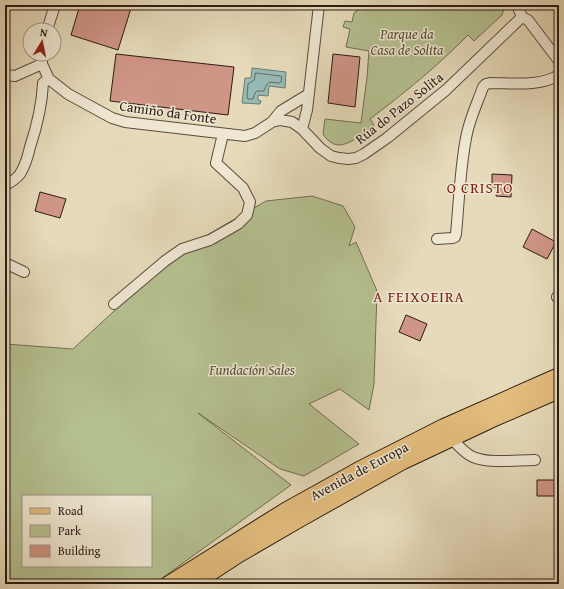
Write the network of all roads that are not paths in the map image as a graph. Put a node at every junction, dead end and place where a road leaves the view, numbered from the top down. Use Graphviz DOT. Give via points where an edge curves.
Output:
graph roads {
  1 [pos="55,5"];
  2 [pos="319,5"];
  3 [pos="517,5"];
  4 [pos="522,17"];
  5 [pos="50,22"];
  6 [pos="559,61"];
  7 [pos="37,62"];
  8 [pos="43,62"];
  9 [pos="5,75"];
  10 [pos="559,75"];
  11 [pos="49,79"];
  12 [pos="309,94"];
  13 [pos="272,122"];
  14 [pos="302,129"];
  15 [pos="223,134"];
  16 [pos="5,185"];
  17 [pos="437,239"];
  18 [pos="5,263"];
  19 [pos="24,272"];
  20 [pos="114,304"];
  21 [pos="559,376"];
  22 [pos="559,390"];
  23 [pos="452,439"];
  24 [pos="534,460"];
  25 [pos="169,584"];
  26 [pos="193,584"];
  1 -- 5 [label="street"];
  2 -- 12 [label="street"];
  3 -- 4 [label="street"];
  4 -- 6 [label="street" via="528,20"];
  4 -- 14 [label="street, Rúa do Pazo Solita" via="446,90 364,154 348,159 331,156"];
  7 -- 9 [label="street, Camiño da Fonte" via="15,76"];
  8 -- 11 [label="street, Camiño da Fonte"];
  10 -- 17 [label="street" via="554,79 537,83 490,83 483,87 466,138 456,234 453,238"];
  11 -- 15 [label="street, Camiño da Fonte" via="68,94 112,118 125,122"];
  11 -- 16 [label="street" via="43,82 36,130 26,160 19,175"];
  12 -- 13 [label="street" via="280,111"];
  12 -- 14 [label="street"];
  13 -- 14 [label="street, Rúa do Pazo Solita" via="292,122"];
  13 -- 15 [label="street, Camiño da Fonte" via="255,133 244,136"];
  15 -- 20 [label="street, Camiño da Fonte" via="216,163 243,188 250,202 247,215 238,224 210,240 182,249"];
  18 -- 19 [label="street"];
  21 -- 25 [label="main road, Avenida de Europa" via="444,427 353,474 288,510"];
  22 -- 23 [label="main road, Avenida de Europa"];
  23 -- 24 [label="street" via="472,456 486,461"];
  23 -- 26 [label="main road, Avenida de Europa" via="404,461 301,518"];
}
